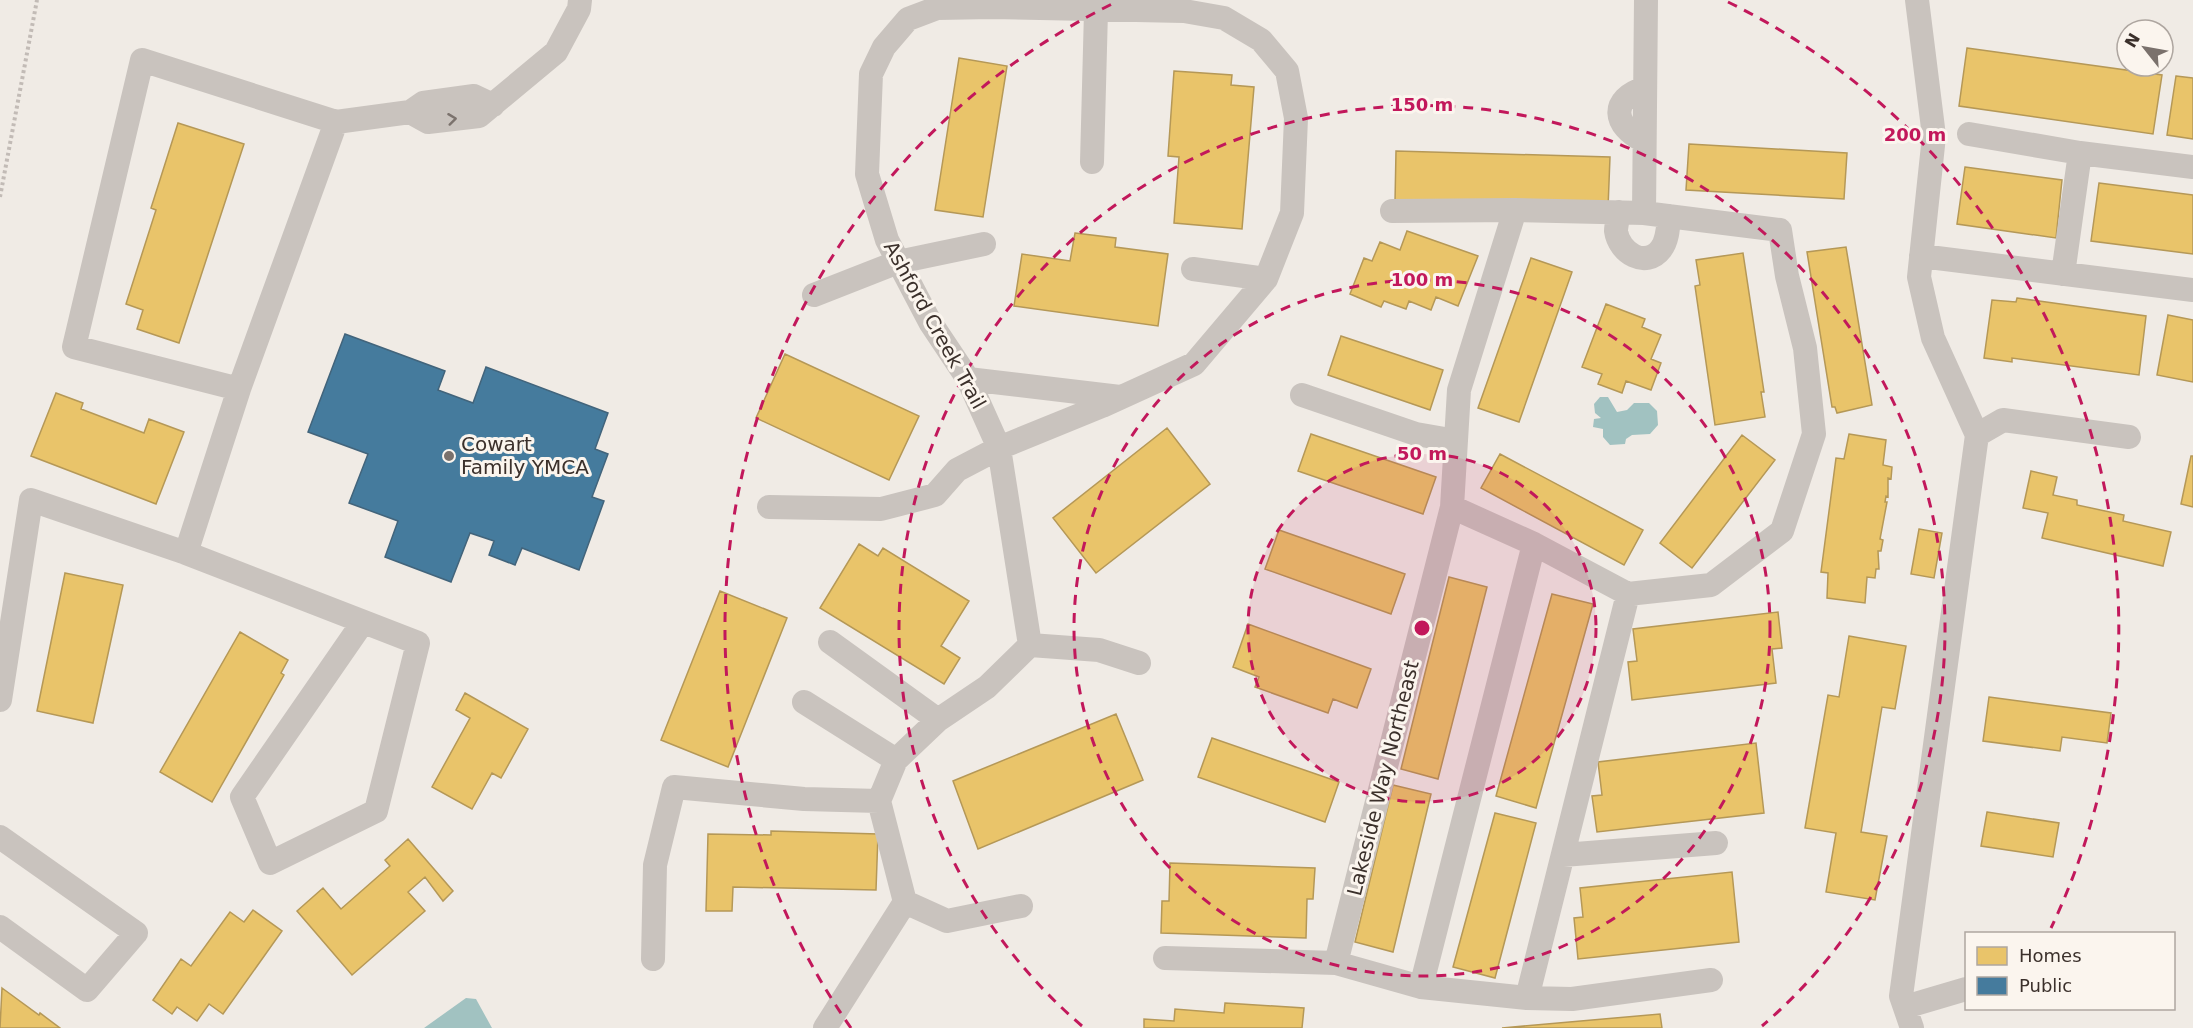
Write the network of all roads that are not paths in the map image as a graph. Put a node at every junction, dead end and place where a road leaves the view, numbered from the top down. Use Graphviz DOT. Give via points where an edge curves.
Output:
graph roads {
  1 [pos="580,0"];
  2 [pos="1646,0"];
  3 [pos="1917,0"];
  4 [pos="1103,7"];
  5 [pos="336,122"];
  6 [pos="1969,134"];
  7 [pos="2080,153"];
  8 [pos="1092,162"];
  9 [pos="2193,167"];
  10 [pos="1515,210"];
  11 [pos="1392,211"];
  12 [pos="1619,212"];
  13 [pos="1644,213"];
  14 [pos="1669,216"];
  15 [pos="984,244"];
  16 [pos="1921,256"];
  17 [pos="898,262"];
  18 [pos="1193,269"];
  19 [pos="2063,274"];
  20 [pos="1266,279"];
  21 [pos="2193,290"];
  22 [pos="814,295"];
  23 [pos="968,379"];
  24 [pos="239,389"];
  25 [pos="1302,395"];
  26 [pos="1121,398"];
  27 [pos="1977,435"];
  28 [pos="2129,437"];
  29 [pos="1456,441"];
  30 [pos="999,448"];
  31 [pos="768,507"];
  32 [pos="1452,507"];
  33 [pos="1534,544"];
  34 [pos="186,553"];
  35 [pos="1628,594"];
  36 [pos="363,622"];
  37 [pos="830,642"];
  38 [pos="1030,645"];
  39 [pos="1139,663"];
  40 [pos="0,700"];
  41 [pos="804,702"];
  42 [pos="938,720"];
  43 [pos="896,760"];
  44 [pos="879,801"];
  45 [pos="0,837"];
  46 [pos="1716,843"];
  47 [pos="1563,855"];
  48 [pos="905,902"];
  49 [pos="1020,906"];
  50 [pos="0,927"];
  51 [pos="1165,958"];
  52 [pos="653,959"];
  53 [pos="1336,963"];
  54 [pos="1711,980"];
  55 [pos="1421,987"];
  56 [pos="1965,990"];
  57 [pos="1527,998"];
  58 [pos="1908,1018"];
  59 [pos="825,1028"];
  1 -- 5 [label="street" via="556,52 479,116 428,122 410,112"];
  2 -- 13 [label="street"];
  3 -- 16 [label="street" via="1934,136"];
  4 -- 8 [label="street"];
  4 -- 17 [label="street, Ashford Creek Trail" via="937,8 908,19 884,47 871,74 867,174 887,240"];
  4 -- 20 [label="street, Ashford Creek Trail" via="1184,11 1224,18 1261,40 1287,71 1296,118 1292,213"];
  5 -- 24 [label="street"];
  5 -- 24 [label="street" via="142,60 74,347"];
  6 -- 7 [label="street"];
  7 -- 9 [label="street"];
  7 -- 19 [label="street"];
  10 -- 11 [label="street"];
  10 -- 12 [label="street"];
  10 -- 29 [label="street, Lakeside Way Northeast" via="1459,390"];
  12 -- 13 [label="street"];
  12 -- 14 [label="street" via="1616,231 1621,246 1643,259 1662,249"];
  13 -- 14 [label="street"];
  14 -- 35 [label="street" via="1780,230 1805,348 1814,434 1782,531 1711,585"];
  15 -- 17 [label="street"];
  16 -- 19 [label="street"];
  16 -- 27 [label="street" via="1919,277 1933,338"];
  17 -- 22 [label="street"];
  17 -- 23 [label="street, Ashford Creek Trail" via="930,322"];
  18 -- 20 [label="street"];
  19 -- 21 [label="street"];
  20 -- 26 [label="street, Ashford Creek Trail" via="1194,364"];
  23 -- 26 [label="street"];
  23 -- 30 [label="street, Ashford Creek Trail"];
  24 -- 34 [label="street"];
  25 -- 29 [label="street" via="1416,434"];
  26 -- 30 [label="street, Ashford Creek Trail"];
  27 -- 28 [label="street" via="2003,420"];
  27 -- 58 [label="street" via="1900,996"];
  29 -- 32 [label="street, Lakeside Way Northeast"];
  30 -- 31 [label="street, Ashford Creek Trail" via="957,470 935,495 880,509"];
  30 -- 38 [label="street, Ashford Creek Trail"];
  32 -- 33 [label="street"];
  32 -- 53 [label="street, Lakeside Way Northeast"];
  33 -- 35 [label="street"];
  33 -- 55 [label="street"];
  34 -- 36 [label="street"];
  34 -- 40 [label="street" via="31,500"];
  35 -- 47 [label="street"];
  36 -- 36 [label="street" via="418,643 376,811 270,863 242,797"];
  37 -- 42 [label="street"];
  38 -- 39 [label="street" via="1099,650"];
  38 -- 42 [label="street" via="987,687"];
  41 -- 43 [label="street"];
  42 -- 43 [label="street"];
  43 -- 44 [label="street"];
  44 -- 48 [label="street"];
  44 -- 52 [label="street" via="804,799 674,787 655,866"];
  45 -- 50 [label="street" via="136,933 87,990"];
  46 -- 47 [label="street"];
  47 -- 57 [label="street"];
  48 -- 49 [label="street" via="947,921"];
  48 -- 59 [label="street"];
  51 -- 53 [label="street"];
  53 -- 55 [label="street"];
  54 -- 57 [label="street" via="1572,999"];
  55 -- 57 [label="street"];
  56 -- 58 [label="street"];
}
